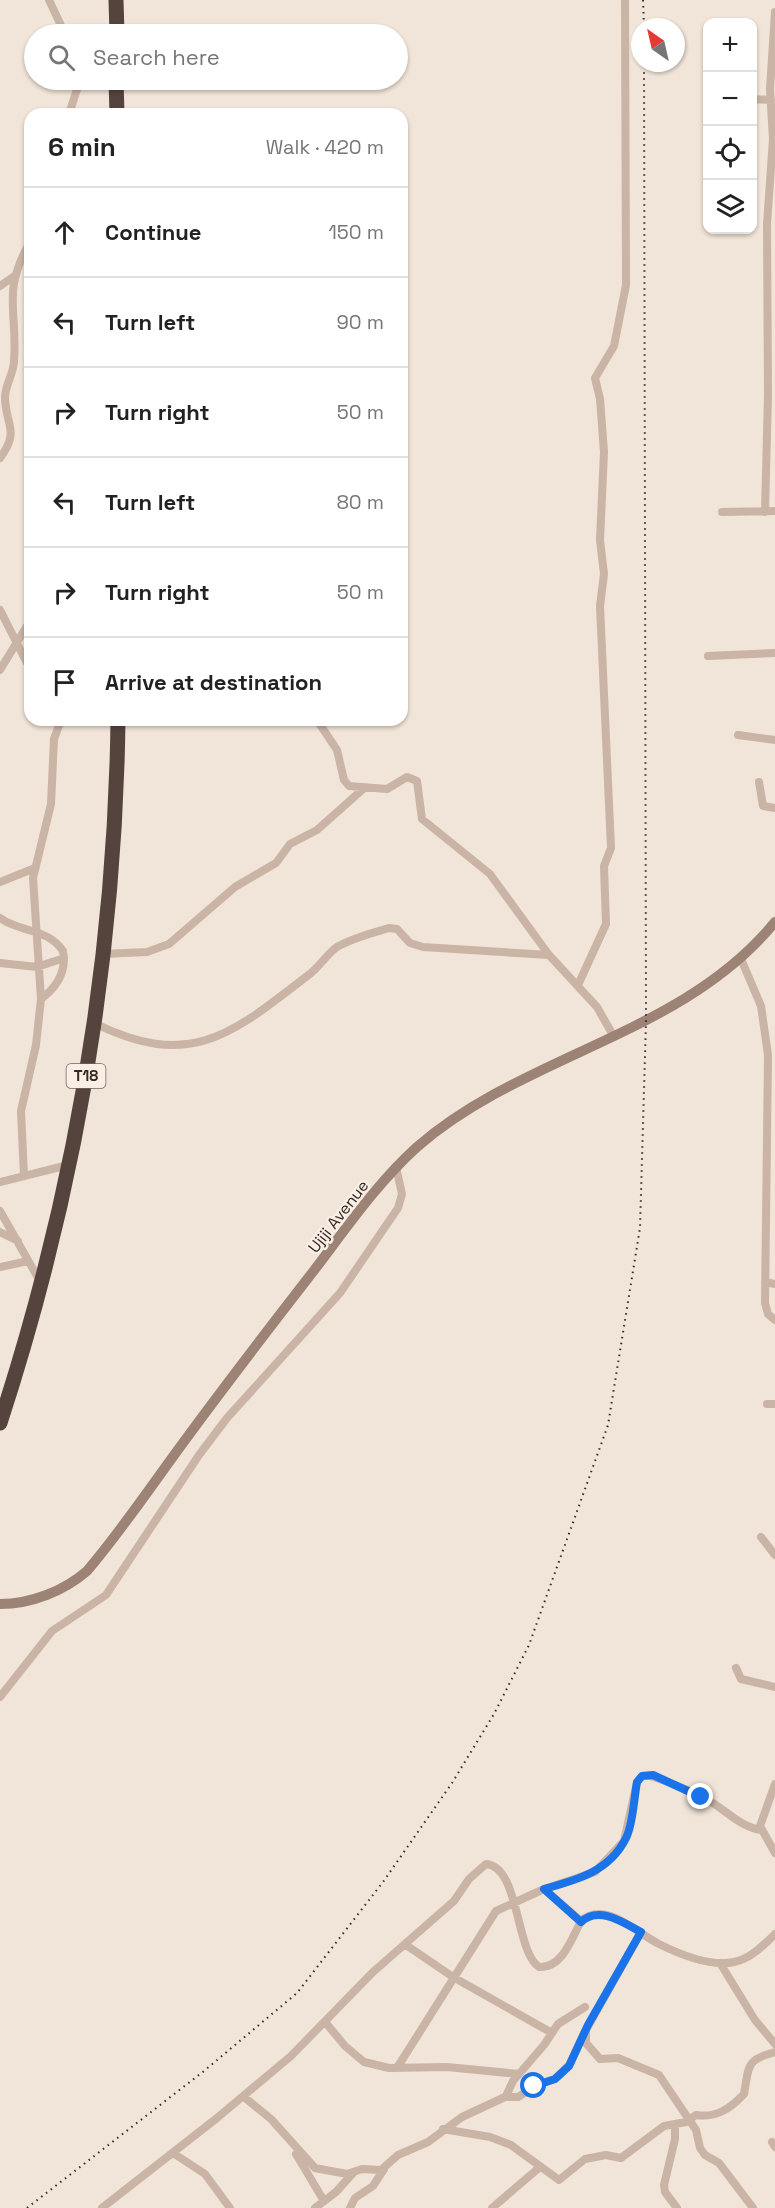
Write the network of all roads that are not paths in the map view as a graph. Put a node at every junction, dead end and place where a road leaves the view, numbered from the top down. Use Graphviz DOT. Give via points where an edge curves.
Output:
graph roads {
  1 [pos="49,0"];
  2 [pos="116,0"];
  3 [pos="626,0"];
  4 [pos="775,14"];
  5 [pos="60,24"];
  6 [pos="117,24"];
  7 [pos="773,89"];
  8 [pos="77,90"];
  9 [pos="116,90"];
  10 [pos="757,99"];
  11 [pos="771,100"];
  12 [pos="71,108"];
  13 [pos="117,108"];
  14 [pos="773,171"];
  15 [pos="24,254"];
  16 [pos="13,277"];
  17 [pos="0,286"];
  18 [pos="0,458"];
  19 [pos="775,511"];
  20 [pos="722,512"];
  21 [pos="765,512"];
  22 [pos="0,610"];
  23 [pos="24,630"];
  24 [pos="16,643"];
  25 [pos="775,654"];
  26 [pos="708,656"];
  27 [pos="24,658"];
  28 [pos="0,670"];
  29 [pos="59,726"];
  30 [pos="118,726"];
  31 [pos="321,726"];
  32 [pos="738,735"];
  33 [pos="775,740"];
  34 [pos="759,782"];
  35 [pos="363,789"];
  36 [pos="775,808"];
  37 [pos="35,868"];
  38 [pos="0,882"];
  39 [pos="0,918"];
  40 [pos="774,925"];
  41 [pos="37,932"];
  42 [pos="102,954"];
  43 [pos="549,955"];
  44 [pos="64,958"];
  45 [pos="741,959"];
  46 [pos="0,963"];
  47 [pos="37,967"];
  48 [pos="578,985"];
  49 [pos="41,999"];
  50 [pos="94,1023"];
  51 [pos="614,1037"];
  52 [pos="68,1165"];
  53 [pos="396,1167"];
  54 [pos="24,1176"];
  55 [pos="0,1182"];
  56 [pos="0,1211"];
  57 [pos="0,1232"];
  58 [pos="19,1241"];
  59 [pos="28,1261"];
  60 [pos="0,1267"];
  61 [pos="765,1282"];
  62 [pos="41,1284"];
  63 [pos="775,1284"];
  64 [pos="775,1320"];
  65 [pos="0,1423"];
  66 [pos="761,1537"];
  67 [pos="775,1555"];
  68 [pos="0,1604"];
  69 [pos="736,1668"];
  70 [pos="775,1688"];
  71 [pos="0,1697"];
  72 [pos="775,1784"];
  73 [pos="762,1830"];
  74 [pos="775,1853"];
  75 [pos="544,1889"];
  76 [pos="515,1902"];
  77 [pos="581,1922"];
  78 [pos="641,1932"];
  79 [pos="775,1934"];
  80 [pos="406,1945"];
  81 [pos="720,1963"];
  82 [pos="453,1977"];
  83 [pos="585,2007"];
  84 [pos="326,2023"];
  85 [pos="552,2033"];
  86 [pos="584,2033"];
  87 [pos="775,2044"];
  88 [pos="775,2052"];
  89 [pos="397,2068"];
  90 [pos="519,2074"];
  91 [pos="506,2096"];
  92 [pos="244,2097"];
  93 [pos="689,2120"];
  94 [pos="675,2124"];
  95 [pos="444,2129"];
  96 [pos="291,2144"];
  97 [pos="173,2153"];
  98 [pos="540,2167"];
  99 [pos="385,2168"];
  100 [pos="354,2172"];
  101 [pos="324,2201"];
  102 [pos="102,2208"];
  103 [pos="230,2208"];
  104 [pos="315,2208"];
  105 [pos="350,2208"];
  106 [pos="492,2208"];
  107 [pos="677,2208"];
  108 [pos="753,2208"];
  1 -- 5 [label="street"];
  2 -- 6 [label="highway"];
  3 -- 48 [label="street" via="626,285 614,346 595,378 604,452 600,623 612,842 604,866 606,924"];
  4 -- 7 [label="street"];
  7 -- 11 [label="street"];
  8 -- 12 [label="street"];
  9 -- 13 [label="highway"];
  10 -- 11 [label="street"];
  11 -- 14 [label="street"];
  14 -- 21 [label="street" via="767,224"];
  15 -- 16 [label="street"];
  16 -- 17 [label="street"];
  16 -- 18 [label="street" via="14,368 5,395 12,430 8,448"];
  19 -- 21 [label="street"];
  20 -- 21 [label="street"];
  22 -- 24 [label="street"];
  23 -- 24 [label="street"];
  24 -- 27 [label="street"];
  24 -- 28 [label="street"];
  25 -- 26 [label="street"];
  29 -- 37 [label="street" via="54,739 51,804"];
  30 -- 42 [label="highway, T18"];
  31 -- 35 [label="street" via="337,750 346,784"];
  32 -- 33 [label="street"];
  34 -- 36 [label="street" via="763,806"];
  35 -- 42 [label="street" via="318,830 290,844 276,863 236,887 169,944 147,952"];
  35 -- 43 [label="street" via="387,789 407,777 417,781 422,819 484,867"];
  37 -- 38 [label="street"];
  37 -- 41 [label="street"];
  39 -- 41 [label="street"];
  40 -- 45 [label="main road, Ujiji Avenue"];
  41 -- 44 [label="street" via="54,939"];
  41 -- 47 [label="street"];
  42 -- 50 [label="highway, T18"];
  43 -- 48 [label="street"];
  43 -- 50 [label="street" via="415,946 397,929 389,928 338,946 314,970 241,1026 212,1039 177,1046 160,1044 120,1036"];
  44 -- 47 [label="street"];
  44 -- 49 [label="street" via="57,984"];
  45 -- 51 [label="main road, Ujiji Avenue" via="686,999"];
  45 -- 61 [label="street" via="761,1006 768,1055"];
  46 -- 47 [label="street"];
  47 -- 49 [label="street"];
  48 -- 51 [label="street" via="597,1007"];
  49 -- 54 [label="street" via="36,1046 21,1111"];
  50 -- 52 [label="highway, T18"];
  51 -- 53 [label="main road, Ujiji Avenue" via="546,1068 447,1124"];
  52 -- 54 [label="street"];
  52 -- 62 [label="highway, T18"];
  53 -- 68 [label="main road, Ujiji Avenue" via="87,1571 58,1591"];
  53 -- 71 [label="street" via="402,1194 398,1209 340,1293 227,1418 106,1594 52,1631"];
  54 -- 55 [label="street"];
  56 -- 58 [label="street"];
  57 -- 58 [label="street"];
  58 -- 59 [label="street"];
  59 -- 60 [label="street"];
  59 -- 62 [label="street"];
  61 -- 63 [label="street"];
  61 -- 64 [label="street" via="765,1303"];
  62 -- 65 [label="highway, T18"];
  66 -- 67 [label="street"];
  69 -- 70 [label="street" via="741,1679"];
  72 -- 73 [label="street" via="760,1823"];
  73 -- 74 [label="street"];
  73 -- 75 [label="street" via="749,1827 701,1797 653,1775 644,1775 637,1782 627,1837 600,1868"];
  75 -- 76 [label="street"];
  75 -- 77 [label="street"];
  76 -- 77 [label="street" via="529,1959 539,1967 558,1960"];
  76 -- 80 [label="street" via="503,1877 486,1864 469,1879 454,1901"];
  76 -- 82 [label="street" via="496,1911"];
  77 -- 78 [label="street" via="592,1916 616,1917"];
  78 -- 81 [label="street" via="658,1944"];
  78 -- 86 [label="street"];
  79 -- 81 [label="street" via="755,1952 735,1962"];
  80 -- 82 [label="street"];
  80 -- 84 [label="street" via="374,1972"];
  81 -- 87 [label="street"];
  82 -- 85 [label="street"];
  82 -- 89 [label="street"];
  83 -- 85 [label="street" via="560,2022"];
  84 -- 89 [label="street" via="360,2060"];
  84 -- 92 [label="street"];
  85 -- 90 [label="street"];
  86 -- 91 [label="street" via="570,2064 556,2079 519,2097"];
  86 -- 93 [label="street" via="588,2047 600,2059 618,2058 659,2075"];
  88 -- 93 [label="street" via="753,2061 747,2071 744,2094 728,2108 709,2117 696,2115"];
  89 -- 90 [label="street" via="447,2067"];
  90 -- 91 [label="street"];
  91 -- 95 [label="street"];
  92 -- 96 [label="street" via="271,2119"];
  92 -- 97 [label="street"];
  93 -- 94 [label="street"];
  93 -- 108 [label="street" via="705,2155 719,2163"];
  94 -- 98 [label="street" via="656,2130 621,2158 606,2155 585,2159 561,2180"];
  94 -- 107 [label="street" via="664,2186"];
  95 -- 98 [label="street" via="506,2143"];
  95 -- 99 [label="street" via="428,2142 398,2155"];
  96 -- 100 [label="street" via="315,2168"];
  96 -- 101 [label="street"];
  97 -- 102 [label="street"];
  97 -- 103 [label="street" via="205,2174"];
  98 -- 106 [label="street"];
  99 -- 100 [label="street"];
  99 -- 105 [label="street"];
  100 -- 101 [label="street"];
  101 -- 104 [label="street"];
}
